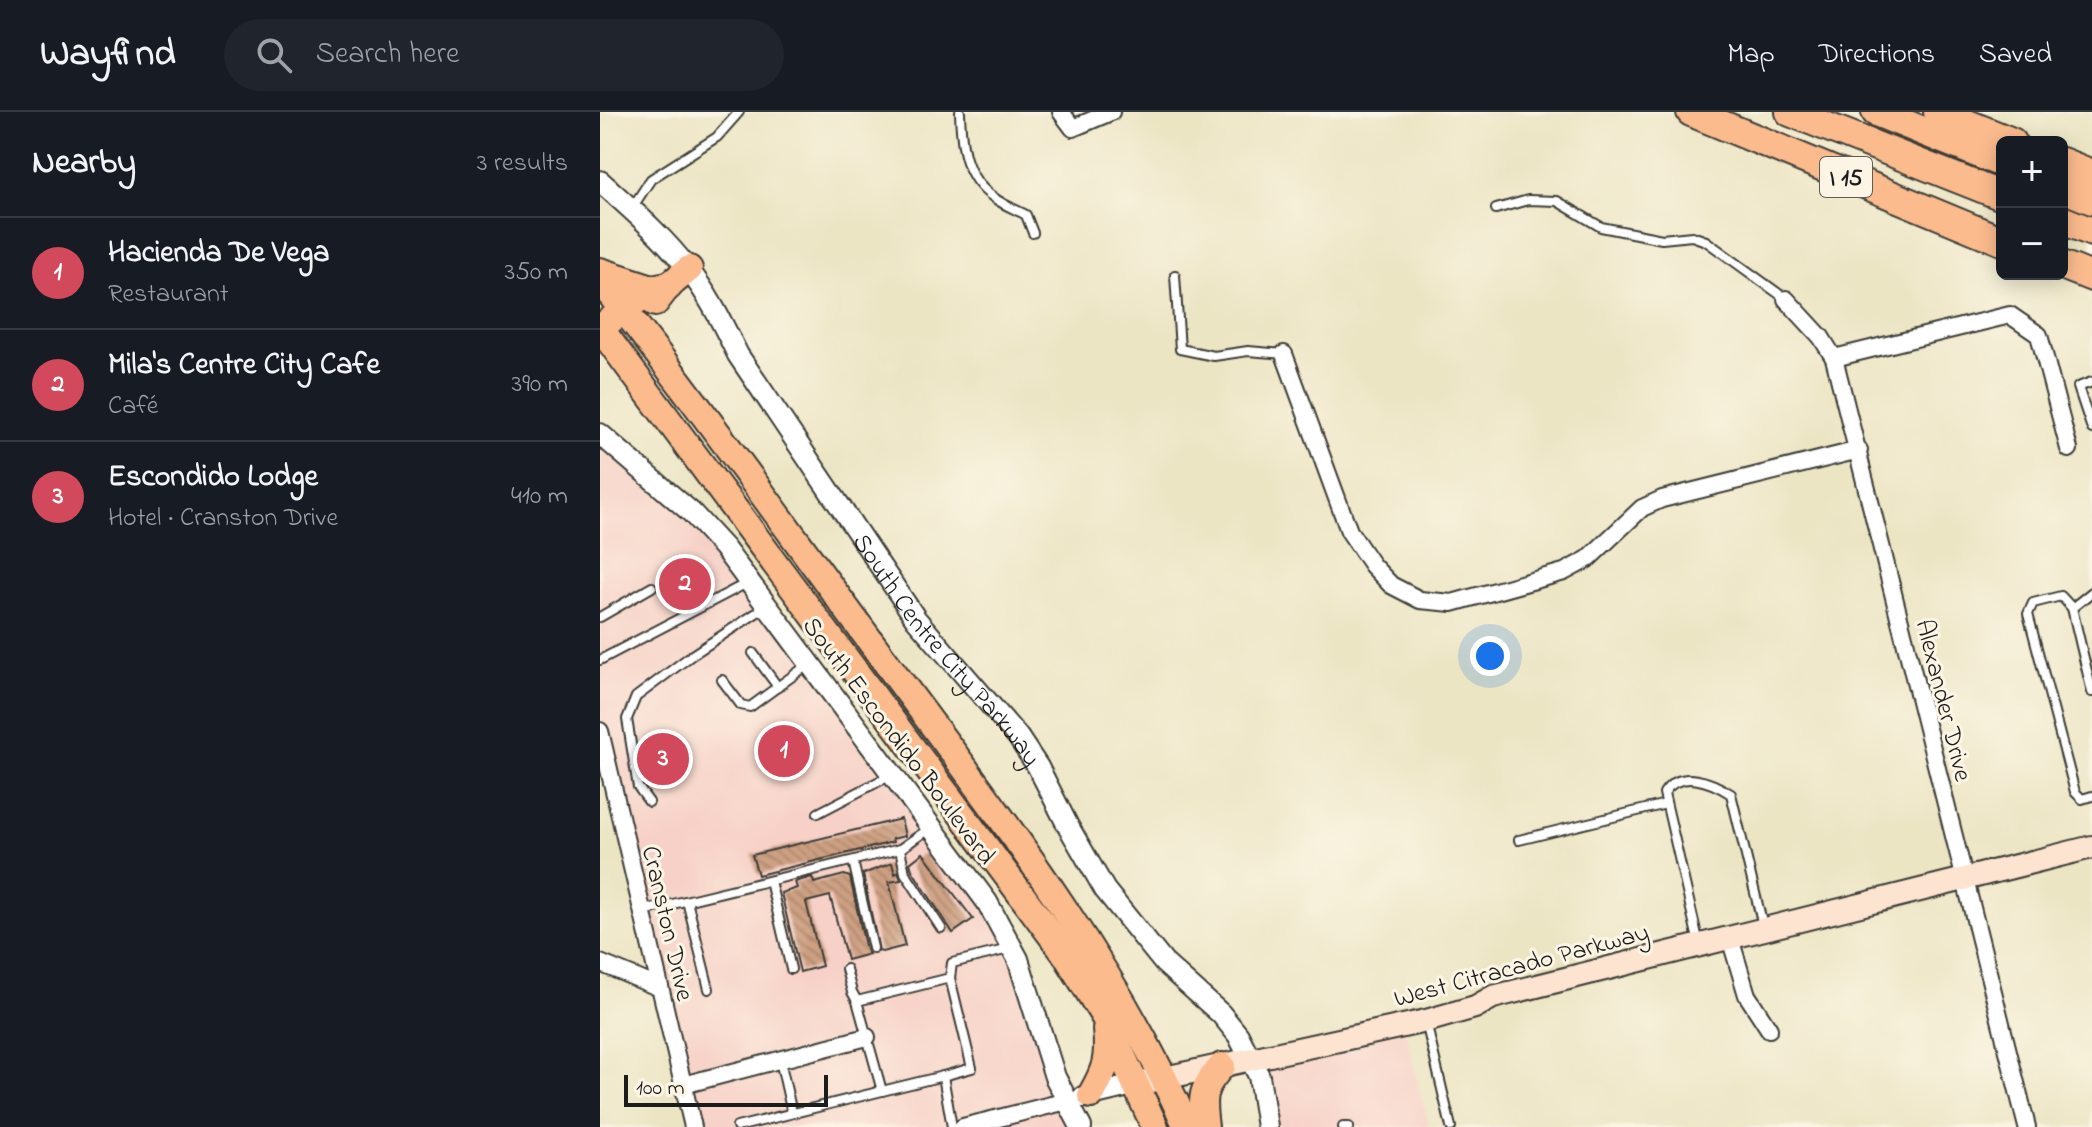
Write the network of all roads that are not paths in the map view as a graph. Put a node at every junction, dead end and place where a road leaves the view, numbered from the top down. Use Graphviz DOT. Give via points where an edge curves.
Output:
graph roads {
  1 [pos="739,112"];
  2 [pos="960,112"];
  3 [pos="1061,112"];
  4 [pos="1111,112"];
  5 [pos="1691,112"];
  6 [pos="1790,112"];
  7 [pos="1876,112"];
  8 [pos="1938,112"];
  9 [pos="1997,136"];
  10 [pos="1996,161"];
  11 [pos="2068,164"];
  12 [pos="2092,174"];
  13 [pos="600,181"];
  14 [pos="2068,190"];
  15 [pos="1996,194"];
  16 [pos="2092,200"];
  17 [pos="631,209"];
  18 [pos="1496,209"];
  19 [pos="2068,222"];
  20 [pos="2092,232"];
  21 [pos="1033,233"];
  22 [pos="1996,239"];
  23 [pos="2068,267"];
  24 [pos="600,272"];
  25 [pos="1175,275"];
  26 [pos="2092,277"];
  27 [pos="600,279"];
  28 [pos="670,281"];
  29 [pos="1786,299"];
  30 [pos="628,315"];
  31 [pos="602,330"];
  32 [pos="1284,354"];
  33 [pos="1834,358"];
  34 [pos="600,366"];
  35 [pos="2092,382"];
  36 [pos="649,395"];
  37 [pos="2092,429"];
  38 [pos="600,434"];
  39 [pos="2069,449"];
  40 [pos="1859,450"];
  41 [pos="749,581"];
  42 [pos="652,587"];
  43 [pos="2092,592"];
  44 [pos="767,605"];
  45 [pos="2072,608"];
  46 [pos="600,617"];
  47 [pos="753,653"];
  48 [pos="600,660"];
  49 [pos="810,663"];
  50 [pos="722,680"];
  51 [pos="778,687"];
  52 [pos="2092,692"];
  53 [pos="600,731"];
  54 [pos="894,774"];
  55 [pos="2092,796"];
  56 [pos="649,802"];
  57 [pos="1666,804"];
  58 [pos="818,813"];
  59 [pos="933,826"];
  60 [pos="1519,840"];
  61 [pos="2092,847"];
  62 [pos="900,849"];
  63 [pos="853,861"];
  64 [pos="1965,879"];
  65 [pos="770,881"];
  66 [pos="687,901"];
  67 [pos="641,907"];
  68 [pos="941,928"];
  69 [pos="1764,928"];
  70 [pos="1730,938"];
  71 [pos="1699,945"];
  72 [pos="1013,947"];
  73 [pos="873,948"];
  74 [pos="600,963"];
  75 [pos="791,969"];
  76 [pos="846,969"];
  77 [pos="950,978"];
  78 [pos="660,988"];
  79 [pos="709,989"];
  80 [pos="857,1001"];
  81 [pos="1105,1018"];
  82 [pos="1426,1021"];
  83 [pos="1769,1029"];
  84 [pos="867,1037"];
  85 [pos="780,1060"];
  86 [pos="1252,1060"];
  87 [pos="1222,1066"];
  88 [pos="943,1076"];
  89 [pos="1165,1077"];
  90 [pos="1137,1084"];
  91 [pos="683,1085"];
  92 [pos="882,1091"];
  93 [pos="1079,1098"];
  94 [pos="792,1113"];
  95 [pos="693,1127"];
  96 [pos="737,1127"];
  97 [pos="952,1127"];
  98 [pos="963,1127"];
  99 [pos="1081,1127"];
  100 [pos="1155,1127"];
  101 [pos="1187,1127"];
  102 [pos="1205,1127"];
  103 [pos="1267,1127"];
  104 [pos="1343,1127"];
  105 [pos="1349,1127"];
  106 [pos="1451,1127"];
  107 [pos="2027,1127"];
  1 -- 17 [label="lane" via="717,137 651,179"];
  2 -- 21 [label="lane" via="972,175 994,199 1026,215"];
  3 -- 4 [label="street" via="1073,128"];
  5 -- 22 [label="highway, I 15"];
  6 -- 15 [label="highway"];
  7 -- 10 [label="highway"];
  8 -- 9 [label="highway"];
  11 -- 12 [label="highway"];
  13 -- 17 [label="street, South Centre City Parkway"];
  14 -- 16 [label="highway"];
  17 -- 28 [label="street, South Centre City Parkway" via="670,246"];
  18 -- 29 [label="lane" via="1544,199 1601,227 1662,239 1692,236"];
  19 -- 20 [label="highway"];
  23 -- 26 [label="highway"];
  24 -- 28 [label="highway"];
  25 -- 32 [label="lane" via="1180,349 1214,356 1248,351"];
  27 -- 30 [label="highway"];
  28 -- 30 [label="highway"];
  28 -- 86 [label="street, South Centre City Parkway" via="715,310 738,355 916,619 1025,747 1105,890 1164,963 1221,1014"];
  29 -- 33 [label="street, Alexander Drive"];
  30 -- 31 [label="highway"];
  30 -- 89 [label="highway" via="1045,876"];
  31 -- 36 [label="highway"];
  32 -- 40 [label="street" via="1349,531 1391,585 1420,600 1452,603 1564,572 1588,559 1642,508 1662,499"];
  33 -- 39 [label="street" via="2010,315 2039,335"];
  33 -- 40 [label="street, Alexander Drive"];
  34 -- 36 [label="highway" via="630,379"];
  35 -- 37 [label="lane" via="2078,387"];
  36 -- 81 [label="highway" via="1022,893"];
  38 -- 41 [label="street, South Escondido Boulevard" via="692,513"];
  40 -- 64 [label="street, Alexander Drive"];
  41 -- 44 [label="street, South Escondido Boulevard"];
  41 -- 48 [label="lane"];
  42 -- 46 [label="lane"];
  43 -- 45 [label="lane"];
  44 -- 49 [label="street, South Escondido Boulevard"];
  44 -- 56 [label="lane" via="631,704 627,719 638,787"];
  45 -- 52 [label="lane"];
  45 -- 55 [label="lane" via="2061,596 2033,603 2028,614 2075,792 2082,799"];
  47 -- 51 [label="lane"];
  49 -- 51 [label="lane"];
  49 -- 54 [label="street, South Escondido Boulevard"];
  50 -- 51 [label="lane" via="745,707"];
  53 -- 67 [label="street, Cranston Drive"];
  54 -- 58 [label="lane"];
  54 -- 59 [label="street, South Escondido Boulevard"];
  57 -- 60 [label="lane"];
  57 -- 69 [label="lane" via="1668,786 1682,780 1696,778 1731,794"];
  57 -- 71 [label="lane"];
  59 -- 62 [label="lane"];
  59 -- 72 [label="street, South Escondido Boulevard"];
  61 -- 64 [label="main road, West Citracado Parkway"];
  62 -- 63 [label="lane"];
  62 -- 68 [label="lane" via="905,873"];
  63 -- 65 [label="lane"];
  63 -- 73 [label="lane"];
  64 -- 69 [label="main road, West Citracado Parkway"];
  64 -- 107 [label="street, Alexander Drive"];
  65 -- 66 [label="lane"];
  65 -- 75 [label="lane"];
  66 -- 67 [label="lane"];
  66 -- 79 [label="lane"];
  67 -- 78 [label="street, Cranston Drive"];
  69 -- 70 [label="main road, West Citracado Parkway"];
  70 -- 71 [label="main road, West Citracado Parkway"];
  70 -- 83 [label="street" via="1747,995"];
  71 -- 82 [label="main road, West Citracado Parkway" via="1493,997"];
  72 -- 77 [label="lane" via="952,963"];
  72 -- 93 [label="street, South Escondido Boulevard" via="1055,1077"];
  74 -- 78 [label="street"];
  76 -- 80 [label="lane"];
  77 -- 80 [label="lane"];
  77 -- 88 [label="lane" via="972,1068"];
  78 -- 91 [label="street, Cranston Drive"];
  80 -- 84 [label="lane"];
  81 -- 90 [label="highway"];
  81 -- 93 [label="highway" via="1105,1072"];
  82 -- 86 [label="main road, West Citracado Parkway"];
  82 -- 106 [label="lane"];
  84 -- 85 [label="street"];
  84 -- 92 [label="lane"];
  85 -- 91 [label="street"];
  85 -- 94 [label="lane"];
  86 -- 87 [label="main road, West Citracado Parkway"];
  86 -- 103 [label="street, South Centre City Parkway"];
  87 -- 89 [label="main road, West Citracado Parkway"];
  87 -- 102 [label="highway" via="1205,1085"];
  88 -- 92 [label="lane"];
  88 -- 97 [label="lane"];
  89 -- 90 [label="main road, West Citracado Parkway"];
  89 -- 101 [label="highway"];
  90 -- 93 [label="street, West Citracado Parkway"];
  90 -- 100 [label="highway"];
  91 -- 95 [label="street, Cranston Drive"];
  92 -- 94 [label="lane"];
  93 -- 98 [label="street, West Citracado Parkway"];
  93 -- 99 [label="street, South Escondido Boulevard"];
  94 -- 96 [label="lane"];
  104 -- 105 [label="lane"];
}
